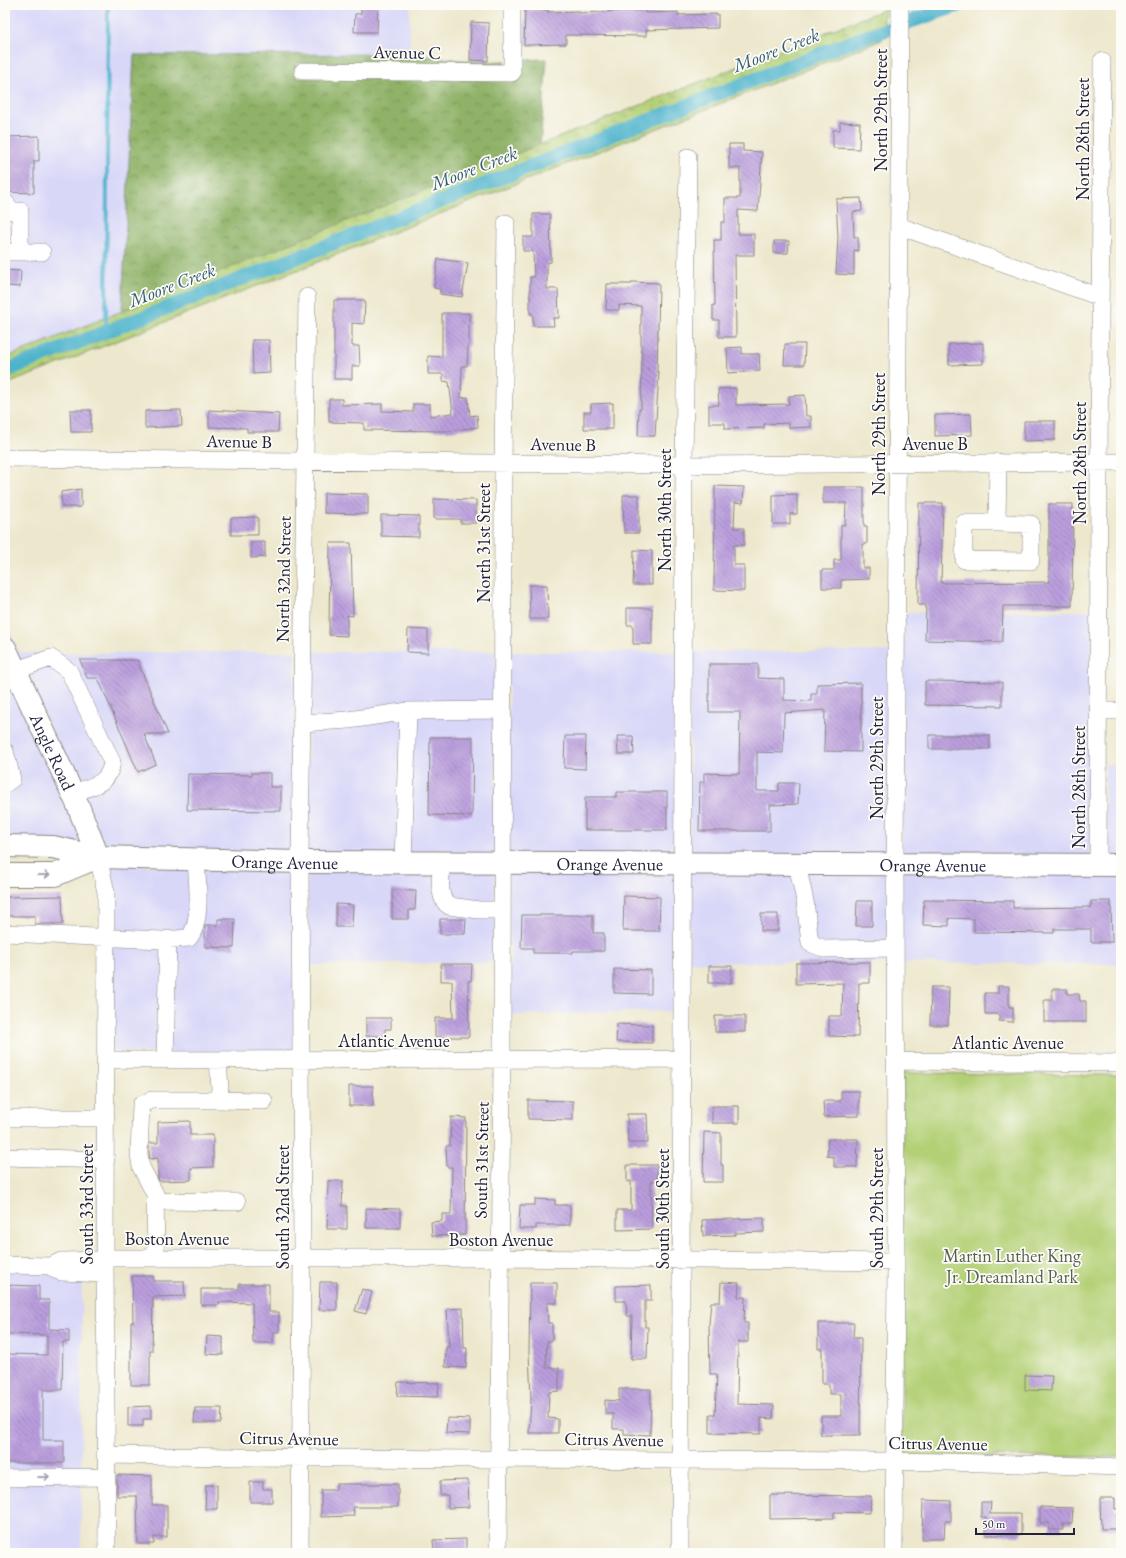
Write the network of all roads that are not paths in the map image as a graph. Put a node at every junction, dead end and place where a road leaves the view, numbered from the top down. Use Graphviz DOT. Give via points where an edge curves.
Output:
graph roads {
  1 [pos="512,5"];
  2 [pos="900,5"];
  3 [pos="1102,61"];
  4 [pos="303,70"];
  5 [pos="688,157"];
  6 [pos="5,202"];
  7 [pos="506,223"];
  8 [pos="899,226"];
  9 [pos="12,252"];
  10 [pos="42,252"];
  11 [pos="307,297"];
  12 [pos="1100,297"];
  13 [pos="5,458"];
  14 [pos="304,462"];
  15 [pos="998,462"];
  16 [pos="1099,462"];
  17 [pos="1121,462"];
  18 [pos="503,463"];
  19 [pos="898,463"];
  20 [pos="684,465"];
  21 [pos="997,523"];
  22 [pos="5,648"];
  23 [pos="10,672"];
  24 [pos="502,710"];
  25 [pos="408,711"];
  26 [pos="1098,711"];
  27 [pos="1121,711"];
  28 [pos="301,723"];
  29 [pos="5,751"];
  30 [pos="5,784"];
  31 [pos="73,793"];
  32 [pos="5,846"];
  33 [pos="98,857"];
  34 [pos="196,859"];
  35 [pos="300,862"];
  36 [pos="403,862"];
  37 [pos="441,862"];
  38 [pos="502,863"];
  39 [pos="895,863"];
  40 [pos="683,864"];
  41 [pos="797,864"];
  42 [pos="1098,865"];
  43 [pos="1121,865"];
  44 [pos="5,875"];
  45 [pos="502,910"];
  46 [pos="5,933"];
  47 [pos="106,936"];
  48 [pos="168,939"];
  49 [pos="895,948"];
  50 [pos="106,1060"];
  51 [pos="165,1060"];
  52 [pos="218,1060"];
  53 [pos="502,1060"];
  54 [pos="682,1060"];
  55 [pos="302,1061"];
  56 [pos="896,1061"];
  57 [pos="1121,1063"];
  58 [pos="218,1100"];
  59 [pos="264,1101"];
  60 [pos="5,1118"];
  61 [pos="106,1118"];
  62 [pos="5,1158"];
  63 [pos="106,1160"];
  64 [pos="156,1201"];
  65 [pos="237,1202"];
  66 [pos="156,1258"];
  67 [pos="302,1258"];
  68 [pos="499,1258"];
  69 [pos="682,1261"];
  70 [pos="896,1262"];
  71 [pos="105,1264"];
  72 [pos="5,1265"];
  73 [pos="106,1455"];
  74 [pos="301,1458"];
  75 [pos="499,1458"];
  76 [pos="681,1460"];
  77 [pos="894,1461"];
  78 [pos="1121,1467"];
  79 [pos="106,1477"];
  80 [pos="5,1478"];
  81 [pos="107,1553"];
  82 [pos="300,1553"];
  83 [pos="498,1553"];
  84 [pos="680,1553"];
  85 [pos="894,1553"];
  1 -- 4 [label="street, Avenue C" via="512,73"];
  2 -- 8 [label="street, North 29th Street"];
  3 -- 12 [label="street, North 28th Street"];
  5 -- 20 [label="street, North 30th Street"];
  6 -- 9 [label="street" via="12,211 20,211"];
  7 -- 18 [label="street, North 31st Street"];
  8 -- 12 [label="street"];
  8 -- 19 [label="street, North 29th Street"];
  9 -- 10 [label="street"];
  11 -- 14 [label="street, North 32nd Street"];
  12 -- 16 [label="street, North 28th Street"];
  13 -- 14 [label="street, Avenue B"];
  14 -- 18 [label="street, Avenue B"];
  14 -- 28 [label="street, North 32nd Street"];
  15 -- 16 [label="street, Avenue B"];
  15 -- 19 [label="street, Avenue B"];
  15 -- 21 [label="street"];
  16 -- 17 [label="street, Avenue B"];
  16 -- 26 [label="street, North 28th Street"];
  18 -- 20 [label="street, Avenue B"];
  18 -- 24 [label="street, North 31st Street"];
  19 -- 20 [label="street, Avenue B"];
  19 -- 39 [label="street, North 29th Street"];
  20 -- 40 [label="street, North 30th Street"];
  22 -- 23 [label="main road, Angle Road"];
  23 -- 31 [label="main road, Angle Road"];
  23 -- 31 [label="street" via="51,658 69,671 112,762 111,772 104,781"];
  24 -- 25 [label="street"];
  24 -- 38 [label="street, North 31st Street"];
  25 -- 28 [label="street" via="349,720"];
  25 -- 36 [label="street"];
  26 -- 27 [label="street"];
  26 -- 42 [label="street, North 28th Street"];
  28 -- 35 [label="street, North 32nd Street"];
  29 -- 30 [label="street" via="12,779"];
  31 -- 33 [label="main road, Angle Road"];
  32 -- 33 [label="main road, Orange Avenue" via="53,847"];
  33 -- 34 [label="main road, Orange Avenue"];
  44 -- 33 [label="main road, Orange Avenue, one-way" via="55,874"];
  33 -- 47 [label="street, South 33rd Street" via="106,892"];
  34 -- 35 [label="main road, Orange Avenue"];
  34 -- 48 [label="street" via="198,904 194,932 189,938"];
  35 -- 36 [label="main road, Orange Avenue"];
  35 -- 55 [label="street, South 32nd Street"];
  36 -- 37 [label="main road, Orange Avenue"];
  37 -- 38 [label="main road, Orange Avenue"];
  37 -- 45 [label="street" via="442,898 445,904 479,910"];
  38 -- 40 [label="main road, Orange Avenue"];
  38 -- 45 [label="street, South 31st Street"];
  39 -- 41 [label="main road, Orange Avenue"];
  39 -- 42 [label="main road, Orange Avenue"];
  39 -- 49 [label="street, South 29th Street"];
  40 -- 41 [label="main road, Orange Avenue"];
  40 -- 54 [label="street, South 30th Street"];
  41 -- 49 [label="street" via="810,943 825,949"];
  42 -- 43 [label="main road, Orange Avenue"];
  45 -- 53 [label="street, South 31st Street"];
  46 -- 47 [label="street"];
  47 -- 48 [label="street"];
  47 -- 50 [label="street, South 33rd Street"];
  48 -- 51 [label="street"];
  49 -- 56 [label="street, South 29th Street"];
  50 -- 51 [label="street, Atlantic Avenue"];
  50 -- 61 [label="street, South 33rd Street"];
  51 -- 52 [label="street, Atlantic Avenue"];
  52 -- 55 [label="street, Atlantic Avenue"];
  52 -- 58 [label="street"];
  53 -- 54 [label="street, Atlantic Avenue"];
  53 -- 55 [label="street, Atlantic Avenue"];
  53 -- 68 [label="street, South 31st Street"];
  54 -- 69 [label="street, South 30th Street"];
  55 -- 67 [label="street, South 32nd Street"];
  56 -- 57 [label="street, Atlantic Avenue"];
  56 -- 70 [label="street, South 29th Street"];
  58 -- 59 [label="street"];
  58 -- 64 [label="street" via="151,1100 141,1106 139,1154 141,1166"];
  60 -- 61 [label="street"];
  61 -- 63 [label="street, South 33rd Street"];
  62 -- 63 [label="street"];
  63 -- 71 [label="street, South 33rd Street"];
  64 -- 65 [label="street"];
  64 -- 66 [label="street"];
  66 -- 67 [label="street, Boston Avenue"];
  66 -- 71 [label="street, Boston Avenue"];
  67 -- 68 [label="street, Boston Avenue"];
  67 -- 74 [label="street, South 32nd Street"];
  68 -- 69 [label="street, Boston Avenue"];
  68 -- 75 [label="street, South 31st Street"];
  69 -- 70 [label="street, Boston Avenue"];
  69 -- 76 [label="street, South 30th Street"];
  70 -- 77 [label="street, South 29th Street"];
  71 -- 72 [label="street, Boston Avenue" via="61,1261 51,1266"];
  71 -- 73 [label="street, South 33rd Street"];
  73 -- 74 [label="street, Citrus Avenue"];
  73 -- 79 [label="street, South 33rd Street"];
  74 -- 75 [label="street, Citrus Avenue"];
  74 -- 82 [label="street, South 32nd Street"];
  75 -- 76 [label="street, Citrus Avenue"];
  75 -- 83 [label="street, South 31st Street"];
  76 -- 77 [label="street, Citrus Avenue"];
  76 -- 84 [label="street, South 30th Street"];
  77 -- 78 [label="street, Citrus Avenue"];
  77 -- 85 [label="street, South 29th Street"];
  80 -- 79 [label="street, one-way"];
  79 -- 81 [label="street, South 33rd Street"];
}
